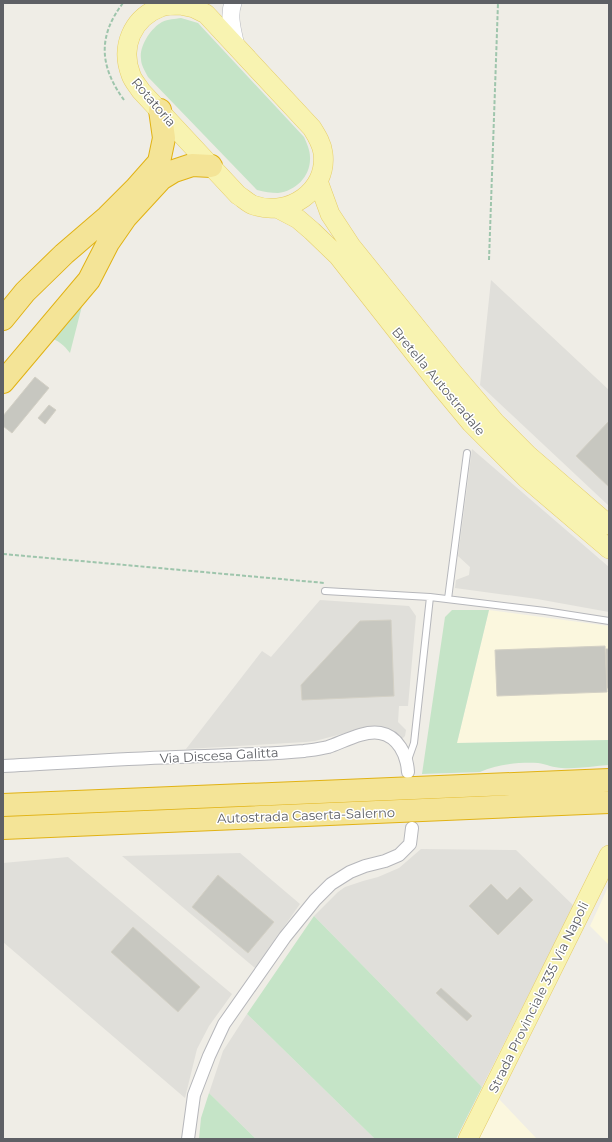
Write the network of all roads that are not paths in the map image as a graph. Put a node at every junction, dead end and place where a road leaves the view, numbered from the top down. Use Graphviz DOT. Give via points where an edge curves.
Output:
graph roads {
  1 [pos="233,3"];
  2 [pos="191,5"];
  3 [pos="236,46"];
  4 [pos="160,110"];
  5 [pos="211,166"];
  6 [pos="318,180"];
  7 [pos="278,208"];
  8 [pos="3,319"];
  9 [pos="3,382"];
  10 [pos="467,453"];
  11 [pos="609,525"];
  12 [pos="609,549"];
  13 [pos="325,591"];
  14 [pos="430,597"];
  15 [pos="448,599"];
  16 [pos="609,621"];
  17 [pos="3,766"];
  18 [pos="408,767"];
  19 [pos="609,780"];
  20 [pos="3,792"];
  21 [pos="142,799"];
  22 [pos="609,802"];
  23 [pos="3,805"];
  24 [pos="3,828"];
  25 [pos="412,828"];
  26 [pos="609,854"];
  27 [pos="188,1139"];
  28 [pos="468,1139"];
  1 -- 3 [label="main road" via="232,24"];
  2 -- 3 [label="main road, Rotatoria" via="206,14"];
  2 -- 4 [label="main road, Rotatoria" via="162,6 147,14 135,27 128,42 126,60 131,77"];
  3 -- 6 [label="main road, Rotatoria" via="312,128 320,140 323,153"];
  4 -- 5 [label="main road, Rotatoria"];
  4 -- 8 [label="highway" via="164,138 159,162 107,217 25,292"];
  5 -- 7 [label="main road, Rotatoria" via="238,195 252,204 269,209"];
  5 -- 9 [label="highway" via="192,165 161,179 126,217 108,243 89,280"];
  6 -- 7 [label="main road, Rotatoria" via="310,192 299,201"];
  6 -- 11 [label="main road, Bretella Autostradale" via="330,214 351,246 455,375 522,450"];
  7 -- 12 [label="main road, Bretella Autostradale" via="312,231 338,256 471,424 527,479"];
  10 -- 15 [label="lane"];
  13 -- 14 [label="lane"];
  14 -- 15 [label="lane"];
  14 -- 18 [label="lane" via="414,743"];
  15 -- 16 [label="lane"];
  17 -- 18 [label="street, Via Discesa Galitta" via="261,754 327,747 366,734 379,733 388,735 397,743 404,752"];
  19 -- 21 [label="highway, Autostrada Caserta-Salerno"];
  20 -- 21 [label="highway" via="82,788"];
  21 -- 23 [label="highway, Autostrada Caserta-Salerno"];
  22 -- 24 [label="highway, Autostrada Caserta-Salerno"];
  25 -- 27 [label="street" via="410,844 399,855 350,872 331,884 285,937 224,1024 194,1095"];
  26 -- 28 [label="main road, Strada Provinciale 335 Via Napoli"];
}
